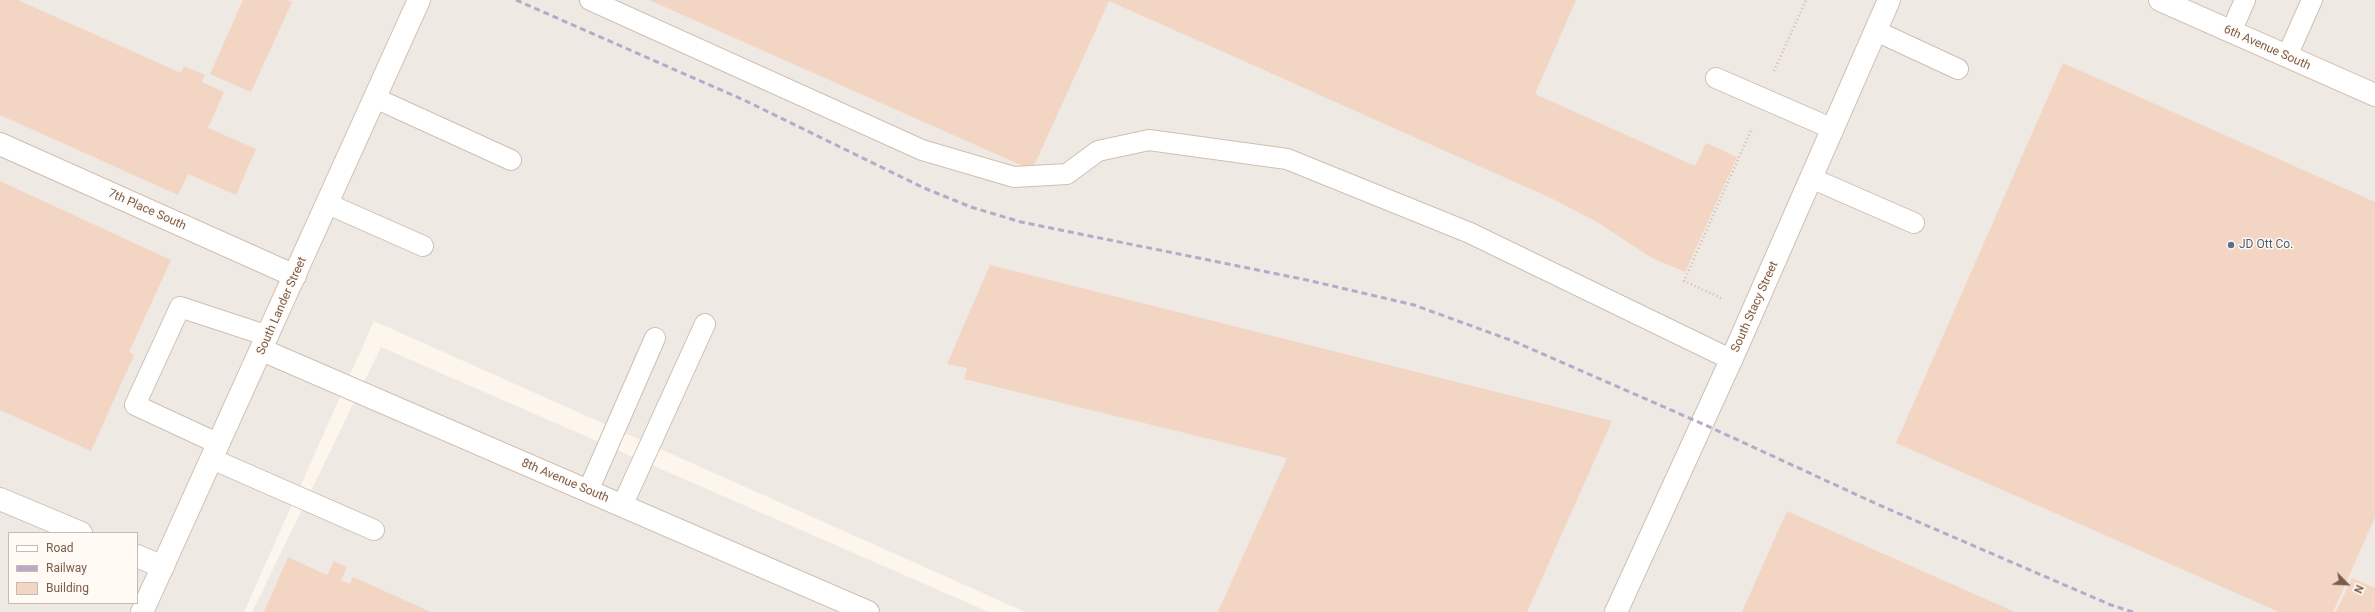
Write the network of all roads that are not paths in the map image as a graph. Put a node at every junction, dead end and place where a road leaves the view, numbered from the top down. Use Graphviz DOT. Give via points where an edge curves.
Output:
graph roads {
  1 [pos="419,0"];
  2 [pos="590,0"];
  3 [pos="1889,0"];
  4 [pos="2160,0"];
  5 [pos="2245,0"];
  6 [pos="2312,0"];
  7 [pos="1876,30"];
  8 [pos="2231,32"];
  9 [pos="2287,56"];
  10 [pos="1958,69"];
  11 [pos="1716,78"];
  12 [pos="2375,94"];
  13 [pos="375,98"];
  14 [pos="1833,129"];
  15 [pos="0,144"];
  16 [pos="511,160"];
  17 [pos="1811,178"];
  18 [pos="328,204"];
  19 [pos="1914,223"];
  20 [pos="423,246"];
  21 [pos="295,276"];
  22 [pos="705,324"];
  23 [pos="655,338"];
  24 [pos="265,343"];
  25 [pos="1732,360"];
  26 [pos="216,451"];
  27 [pos="588,491"];
  28 [pos="0,499"];
  29 [pos="622,506"];
  30 [pos="374,530"];
  31 [pos="79,532"];
  32 [pos="138,556"];
  33 [pos="163,567"];
  34 [pos="142,612"];
  35 [pos="868,612"];
  36 [pos="1616,612"];
  1 -- 13 [label="street, South Lander Street"];
  2 -- 25 [label="lane" via="922,150 1014,177 1067,174 1098,151 1149,140 1287,159 1470,233"];
  3 -- 7 [label="street, South Stacy Street"];
  4 -- 8 [label="street, 6th Avenue South"];
  5 -- 8 [label="lane"];
  6 -- 9 [label="lane"];
  7 -- 10 [label="lane"];
  7 -- 14 [label="street, South Stacy Street"];
  8 -- 9 [label="street, 6th Avenue South"];
  9 -- 12 [label="street, 6th Avenue South"];
  11 -- 14 [label="lane"];
  13 -- 16 [label="lane"];
  13 -- 18 [label="street, South Lander Street"];
  14 -- 17 [label="street, South Stacy Street"];
  15 -- 21 [label="street, 7th Place South"];
  17 -- 19 [label="lane"];
  17 -- 25 [label="street, South Stacy Street"];
  18 -- 20 [label="lane"];
  18 -- 21 [label="street, South Lander Street"];
  21 -- 24 [label="street, South Lander Street"];
  22 -- 29 [label="lane"];
  23 -- 27 [label="lane"];
  24 -- 26 [label="street, South Lander Street"];
  24 -- 26 [label="lane" via="180,307 135,405"];
  24 -- 27 [label="street, 8th Avenue South"];
  25 -- 36 [label="street, South Stacy Street"];
  26 -- 30 [label="lane"];
  26 -- 33 [label="street, South Lander Street"];
  27 -- 29 [label="street, 8th Avenue South"];
  28 -- 31 [label="street"];
  29 -- 35 [label="street, 8th Avenue South"];
  32 -- 33 [label="street"];
  33 -- 34 [label="street, South Lander Street"];
}
